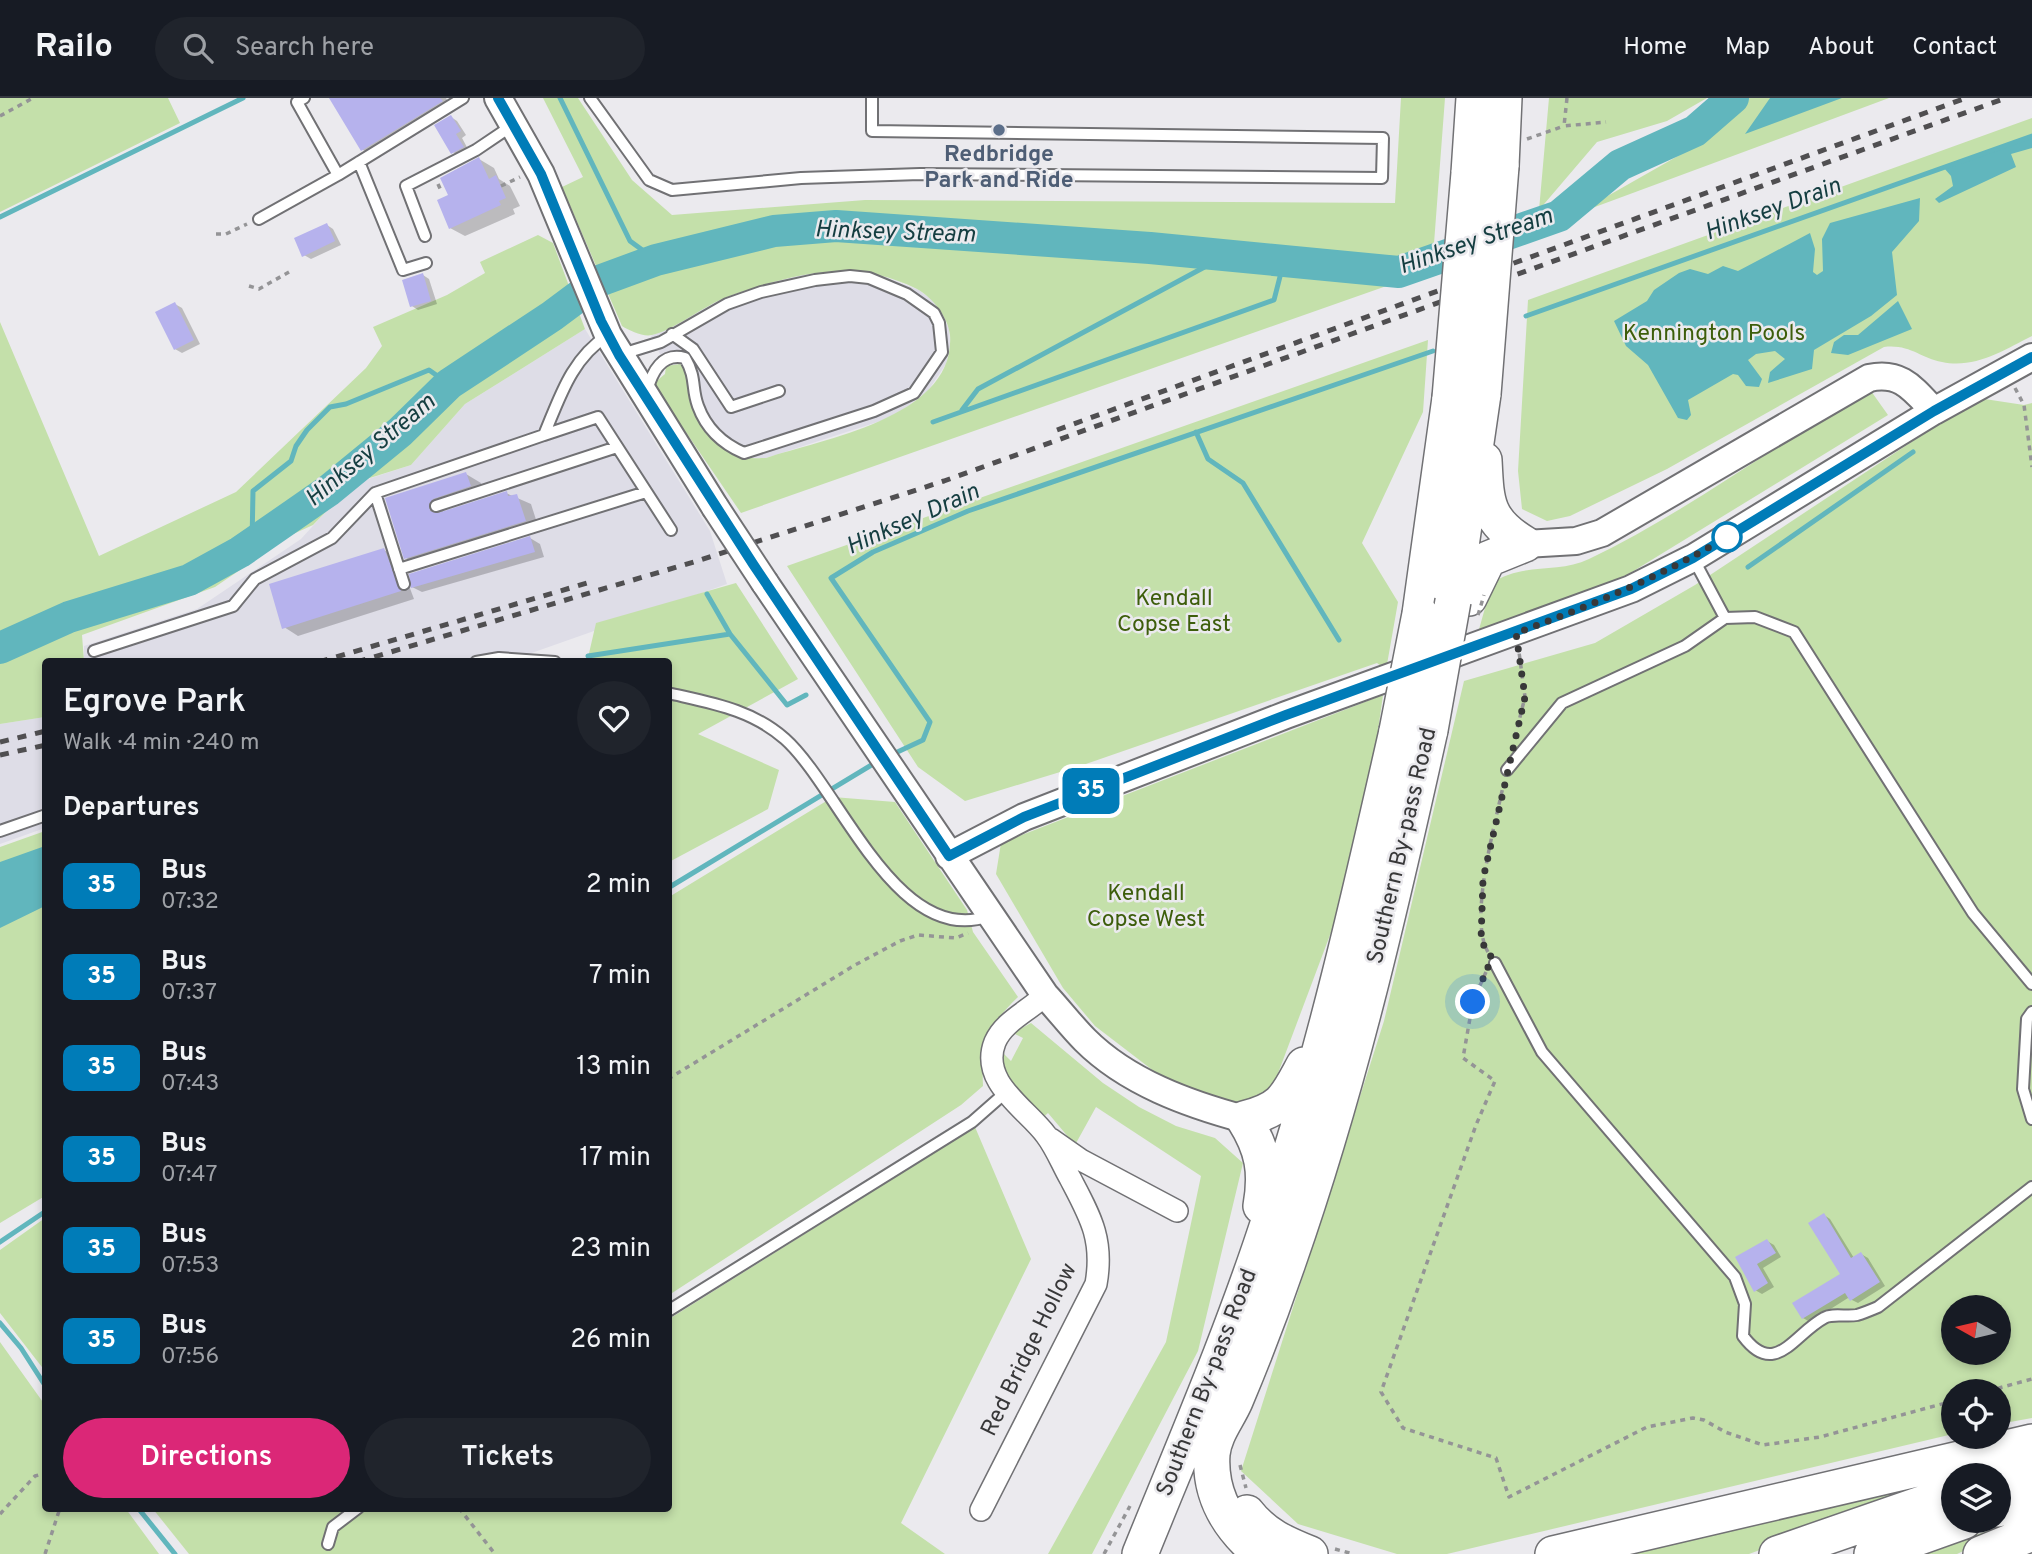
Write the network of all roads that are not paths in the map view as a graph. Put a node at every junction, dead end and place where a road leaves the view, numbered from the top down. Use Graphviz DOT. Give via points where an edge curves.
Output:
graph roads {
  1 [pos="304,98"];
  2 [pos="463,98"];
  3 [pos="498,98"];
  4 [pos="590,98"];
  5 [pos="872,98"];
  6 [pos="1474,98"];
  7 [pos="1504,98"];
  8 [pos="513,125"];
  9 [pos="359,162"];
  10 [pos="1485,169"];
  11 [pos="338,175"];
  12 [pos="259,219"];
  13 [pos="425,236"];
  14 [pos="426,263"];
  15 [pos="672,334"];
  16 [pos="609,337"];
  17 [pos="693,349"];
  18 [pos="2032,357"];
  19 [pos="685,358"];
  20 [pos="779,391"];
  21 [pos="1466,396"];
  22 [pos="647,399"];
  23 [pos="1934,411"];
  24 [pos="544,435"];
  25 [pos="617,447"];
  26 [pos="646,492"];
  27 [pos="375,493"];
  28 [pos="436,506"];
  29 [pos="671,530"];
  30 [pos="1525,544"];
  31 [pos="1693,558"];
  32 [pos="399,569"];
  33 [pos="404,584"];
  34 [pos="1461,600"];
  35 [pos="1725,618"];
  36 [pos="94,651"];
  37 [pos="672,694"];
  38 [pos="1413,730"];
  39 [pos="1507,770"];
  40 [pos="42,816"];
  41 [pos="0,831"];
  42 [pos="949,856"];
  43 [pos="993,917"];
  44 [pos="1493,960"];
  45 [pos="2032,984"];
  46 [pos="1045,995"];
  47 [pos="1332,1011"];
  48 [pos="2032,1012"];
  49 [pos="1005,1093"];
  50 [pos="1244,1119"];
  51 [pos="2032,1119"];
  52 [pos="1046,1135"];
  53 [pos="2032,1188"];
  54 [pos="1177,1211"];
  55 [pos="1250,1276"];
  56 [pos="672,1309"];
  57 [pos="1234,1403"];
  58 [pos="2032,1442"];
  59 [pos="2032,1467"];
  60 [pos="2011,1474"];
  61 [pos="1941,1497"];
  62 [pos="2032,1499"];
  63 [pos="2011,1505"];
  64 [pos="981,1510"];
  65 [pos="353,1512"];
  66 [pos="1941,1529"];
  67 [pos="2032,1533"];
  68 [pos="328,1544"];
  69 [pos="1140,1554"];
  70 [pos="1261,1554"];
  71 [pos="1310,1554"];
  72 [pos="1553,1554"];
  73 [pos="1777,1554"];
  74 [pos="1872,1554"];
  75 [pos="1981,1554"];
  1 -- 11 [label="lane" via="297,102"];
  2 -- 9 [label="lane"];
  3 -- 8 [label="street"];
  4 -- 5 [label="lane" via="649,180 672,190 801,178 920,174 1382,177 1383,138 873,131"];
  6 -- 10 [label="highway, Southern By-pass Road"];
  7 -- 10 [label="highway, Southern By-pass Road"];
  8 -- 13 [label="lane" via="406,186"];
  8 -- 16 [label="street" via="541,174"];
  9 -- 11 [label="lane"];
  9 -- 14 [label="lane" via="403,270"];
  10 -- 21 [label="highway, Southern By-pass Road, bridge"];
  11 -- 12 [label="lane"];
  15 -- 16 [label="lane" via="661,342"];
  15 -- 17 [label="lane"];
  15 -- 19 [label="lane" via="727,304 761,292 850,276 886,284 926,306 934,313 942,336 942,352 914,393 874,411 744,453 727,446 709,427 697,405 695,375"];
  16 -- 22 [label="street"];
  16 -- 24 [label="lane" via="583,354"];
  17 -- 19 [label="lane"];
  17 -- 20 [label="lane" via="731,407"];
  18 -- 23 [label="street"];
  19 -- 22 [label="lane" via="663,361 652,372"];
  21 -- 30 [label="highway" via="1492,516 1503,531"];
  21 -- 34 [label="highway, Southern By-pass Road"];
  21 -- 38 [label="highway, Southern By-pass Road, bridge" via="1420,614"];
  22 -- 42 [label="street, bridge"];
  23 -- 30 [label="street" via="1909,385 1887,374 1869,378 1602,533 1576,541"];
  23 -- 31 [label="street"];
  24 -- 25 [label="lane" via="598,417"];
  24 -- 27 [label="lane"];
  25 -- 26 [label="lane"];
  25 -- 28 [label="lane"];
  26 -- 29 [label="lane"];
  26 -- 32 [label="lane"];
  27 -- 32 [label="lane"];
  27 -- 36 [label="lane" via="332,538 255,579 233,606"];
  30 -- 34 [label="highway" via="1488,559"];
  31 -- 35 [label="lane"];
  31 -- 42 [label="street" via="1631,589 1024,817"];
  32 -- 33 [label="lane"];
  34 -- 38 [label="highway, Southern By-pass Road, bridge" via="1440,676"];
  35 -- 39 [label="lane" via="1685,646 1562,703"];
  35 -- 45 [label="lane" via="1755,617 1794,632 1973,913"];
  37 -- 43 [label="lane" via="722,703 752,716 787,740 890,877 929,913 950,920"];
  38 -- 47 [label="highway, Southern By-pass Road"];
  38 -- 57 [label="highway, Southern By-pass Road" via="1387,923 1349,1073 1288,1263"];
  40 -- 41 [label="lane"];
  42 -- 43 [label="street"];
  43 -- 46 [label="street"];
  44 -- 53 [label="lane" via="1542,1052 1735,1277 1745,1304 1743,1336 1764,1354 1783,1351 1826,1316 1858,1315 1878,1307"];
  46 -- 49 [label="street, Red Bridge Hollow" via="1005,1026 994,1044 993,1065"];
  46 -- 50 [label="street" via="1086,1041 1134,1075 1204,1108"];
  47 -- 50 [label="highway" via="1284,1103"];
  47 -- 55 [label="highway, Southern By-pass Road"];
  48 -- 51 [label="lane" via="2027,1019 2023,1089"];
  49 -- 52 [label="street, Red Bridge Hollow"];
  49 -- 56 [label="lane" via="972,1122"];
  50 -- 55 [label="highway" via="1258,1141 1266,1179"];
  52 -- 54 [label="street, Red Bridge Hollow" via="1082,1160"];
  52 -- 64 [label="street, Red Bridge Hollow" via="1094,1225 1101,1259 1096,1284"];
  55 -- 69 [label="highway, Southern By-pass Road"];
  57 -- 70 [label="highway, Southern By-pass Road" via="1212,1453 1213,1481 1224,1515"];
  57 -- 71 [label="highway" via="1226,1449 1237,1498 1262,1530"];
  58 -- 72 [label="highway"];
  59 -- 60 [label="highway"];
  61 -- 73 [label="highway"];
  62 -- 63 [label="highway"];
  65 -- 68 [label="lane" via="333,1527"];
  66 -- 74 [label="highway"];
  67 -- 75 [label="highway"];
}
